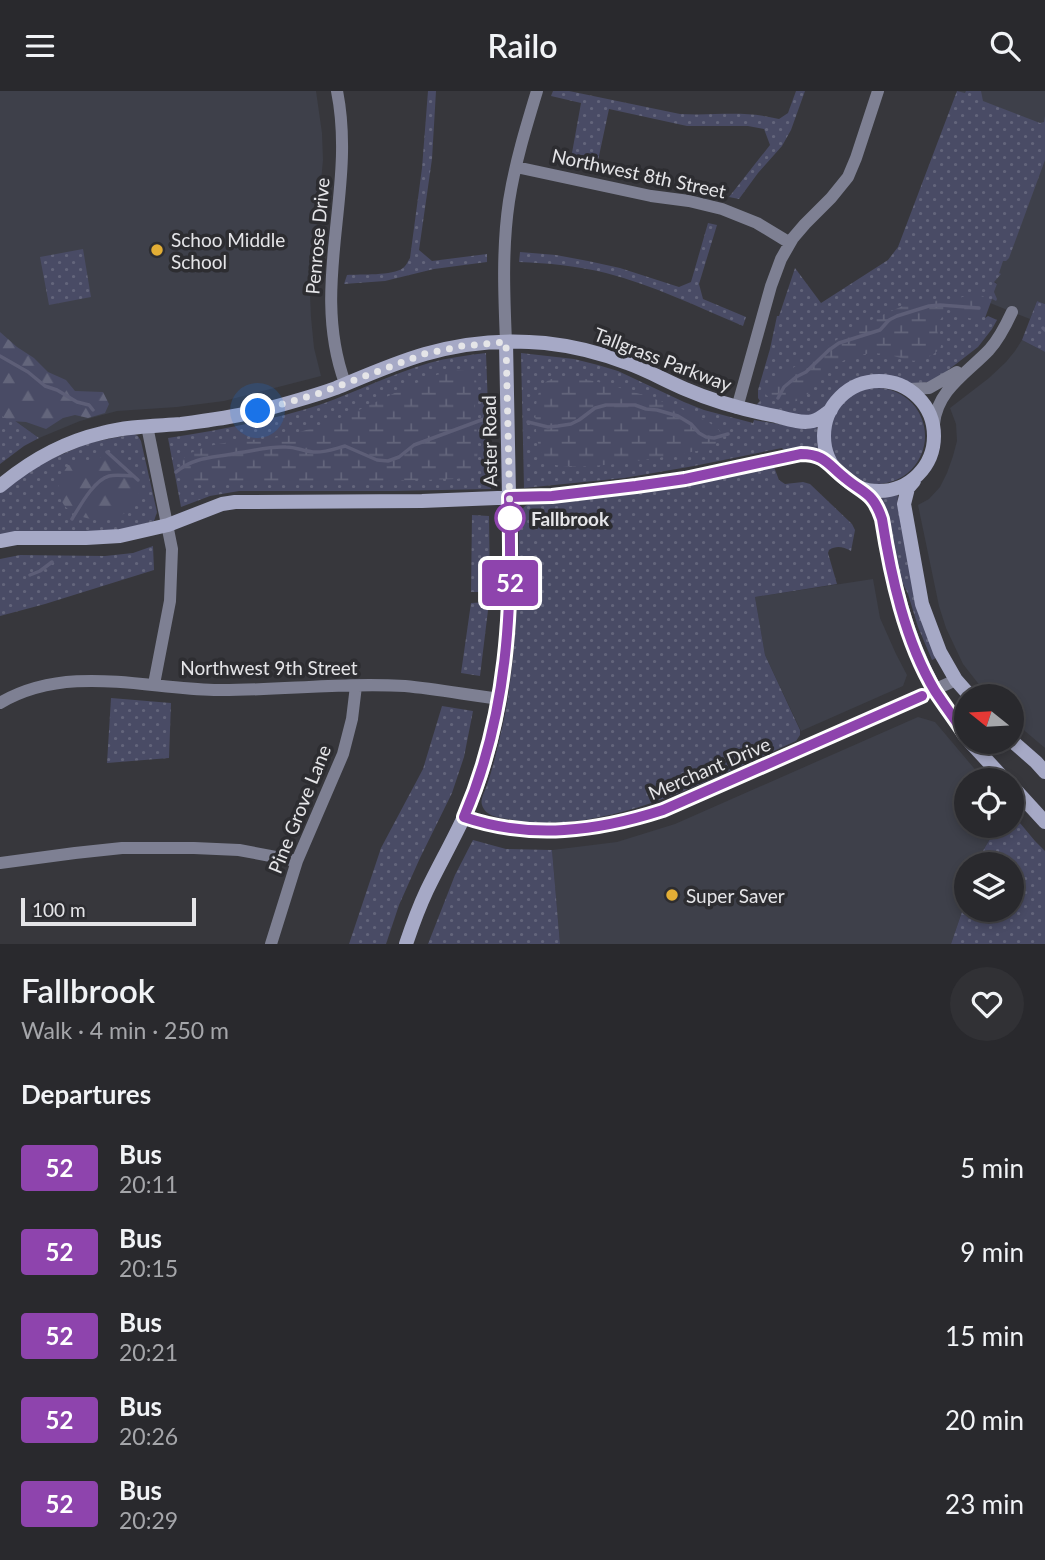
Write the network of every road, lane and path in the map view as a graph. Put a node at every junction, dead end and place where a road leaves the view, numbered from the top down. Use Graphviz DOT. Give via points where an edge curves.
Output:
graph roads {
  1 [pos="337,91"];
  2 [pos="537,91"];
  3 [pos="878,91"];
  4 [pos="516,167"];
  5 [pos="790,243"];
  6 [pos="1012,312"];
  7 [pos="506,342"];
  8 [pos="984,355"];
  9 [pos="345,383"];
  10 [pos="910,389"];
  11 [pos="737,408"];
  12 [pos="831,410"];
  13 [pos="934,424"];
  14 [pos="147,426"];
  15 [pos="833,466"];
  16 [pos="921,472"];
  17 [pos="0,486"];
  18 [pos="857,486"];
  19 [pos="509,497"];
  20 [pos="168,525"];
  21 [pos="0,541"];
  22 [pos="956,680"];
  23 [pos="154,684"];
  24 [pos="960,684"];
  25 [pos="356,686"];
  26 [pos="934,689"];
  27 [pos="499,699"];
  28 [pos="0,703"];
  29 [pos="954,718"];
  30 [pos="1024,752"];
  31 [pos="981,754"];
  32 [pos="994,768"];
  33 [pos="1045,772"];
  34 [pos="1024,799"];
  35 [pos="464,817"];
  36 [pos="1045,822"];
  37 [pos="297,861"];
  38 [pos="0,863"];
  39 [pos="271,944"];
  40 [pos="406,944"];
  1 -- 9 [label="street, Penrose Drive" via="343,153 331,307 333,338"];
  2 -- 4 [label="street, Aster Road"];
  3 -- 5 [label="street" via="848,177"];
  4 -- 5 [label="street, Northwest 8th Street" via="722,209"];
  4 -- 7 [label="street, Aster Road" via="505,238"];
  5 -- 11 [label="street" via="771,286"];
  6 -- 8 [label="street"];
  7 -- 9 [label="street, Tallgrass Parkway" via="443,349"];
  7 -- 11 [label="street, Tallgrass Parkway" via="563,345 608,356"];
  7 -- 19 [label="street, Aster Road"];
  8 -- 10 [label="street" via="937,385"];
  8 -- 13 [label="street" via="943,395"];
  9 -- 14 [label="street, Tallgrass Parkway" via="267,409"];
  10 -- 12 [label="street" via="891,381 871,381 843,394"];
  10 -- 13 [label="street" via="925,404"];
  11 -- 12 [label="street, Tallgrass Parkway" via="805,422"];
  12 -- 15 [label="street" via="824,438"];
  13 -- 16 [label="street" via="931,454"];
  14 -- 17 [label="street, Tallgrass Parkway" via="104,432 64,445 29,463"];
  14 -- 20 [label="street"];
  15 -- 18 [label="street"];
  15 -- 19 [label="street" via="801,454 685,479"];
  16 -- 18 [label="street" via="896,488 876,491"];
  16 -- 22 [label="street" via="905,497 906,521 922,604"];
  18 -- 26 [label="street" via="878,508 900,608"];
  19 -- 20 [label="street" via="235,502"];
  19 -- 27 [label="street, Aster Road" via="510,597"];
  20 -- 21 [label="street" via="120,536"];
  20 -- 23 [label="street" via="170,601"];
  22 -- 24 [label="street"];
  22 -- 26 [label="street, Merchant Drive"];
  23 -- 25 [label="street, Northwest 9th Street" via="211,690"];
  23 -- 28 [label="street, Northwest 9th Street" via="69,681"];
  25 -- 27 [label="street, Northwest 9th Street" via="427,688"];
  25 -- 37 [label="street, Pine Grove Lane" via="343,754"];
  26 -- 29 [label="street"];
  26 -- 35 [label="street, Merchant Drive" via="633,820 583,829 529,831"];
  27 -- 35 [label="street, Aster Road" via="487,753"];
  30 -- 33 [label="street"];
  31 -- 32 [label="street"];
  34 -- 36 [label="street"];
  35 -- 40 [label="street, Aster Road"];
  37 -- 38 [label="street" via="239,850 170,848 110,849"];
  37 -- 39 [label="street, Pine Grove Lane"];
}
